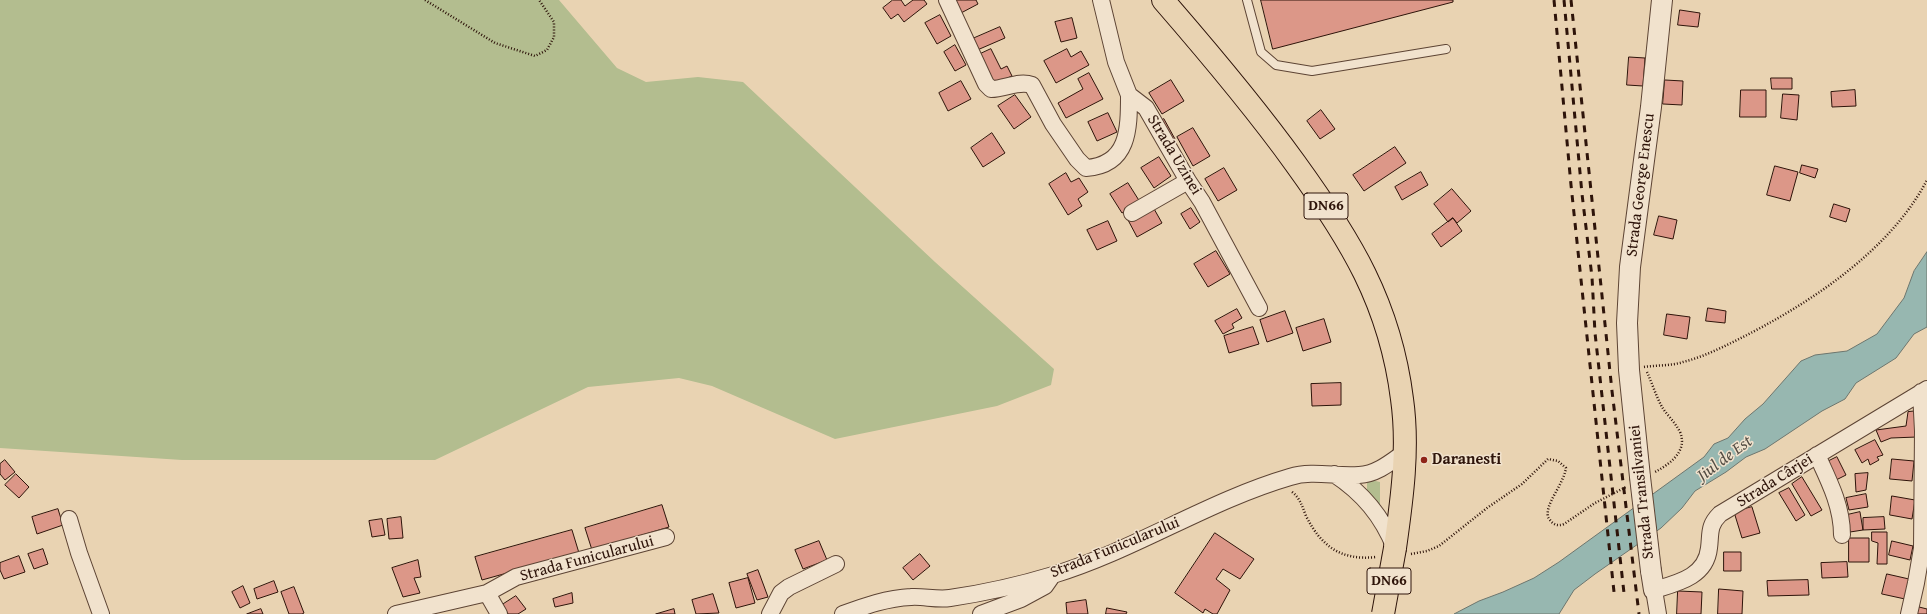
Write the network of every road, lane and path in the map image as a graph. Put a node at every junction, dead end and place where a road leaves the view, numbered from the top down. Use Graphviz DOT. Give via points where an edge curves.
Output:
graph roads {
  1 [pos="425,0"];
  2 [pos="539,0"];
  3 [pos="947,0"];
  4 [pos="1102,0"];
  5 [pos="1163,0"];
  6 [pos="1247,0"];
  7 [pos="1662,0"];
  8 [pos="1446,49"];
  9 [pos="1129,95"];
  10 [pos="1927,180"];
  11 [pos="1188,181"];
  12 [pos="1132,213"];
  13 [pos="1258,308"];
  14 [pos="1627,347"];
  15 [pos="1636,368"];
  16 [pos="1924,390"];
  17 [pos="1404,452"];
  18 [pos="1817,455"];
  19 [pos="1334,474"];
  20 [pos="1639,479"];
  21 [pos="1276,481"];
  22 [pos="69,519"];
  23 [pos="1842,535"];
  24 [pos="666,537"];
  25 [pos="1394,547"];
  26 [pos="836,564"];
  27 [pos="1053,575"];
  28 [pos="1654,590"];
  29 [pos="487,593"];
  30 [pos="102,614"];
  31 [pos="396,614"];
  32 [pos="499,614"];
  33 [pos="770,614"];
  34 [pos="843,614"];
  35 [pos="981,614"];
  36 [pos="1383,614"];
  37 [pos="1658,614"];
  38 [pos="1909,614"];
  1 -- 2 [label="path" via="495,42 535,56 547,50 554,37 554,22"];
  3 -- 9 [label="street" via="986,84 992,89 1025,82 1032,85 1053,124 1086,168 1101,167 1117,156 1126,139"];
  4 -- 9 [label="street" via="1116,62"];
  5 -- 17 [label="main road, DN66" via="1260,114 1337,222 1363,266 1378,300 1396,362 1403,400"];
  6 -- 8 [label="lane" via="1261,52 1276,65 1312,71"];
  7 -- 14 [label="street, Strada George Enescu" via="1630,267"];
  9 -- 11 [label="street, Strada Uzinei" via="1146,108"];
  10 -- 15 [label="path" via="1892,231 1860,261 1815,294 1765,326 1707,355 1681,363"];
  11 -- 12 [label="street"];
  11 -- 13 [label="street, Strada Uzinei" via="1202,202"];
  14 -- 15 [label="street, Strada George Enescu"];
  14 -- 15 [label="path" via="1634,358"];
  15 -- 20 [label="street, Strada Transilvaniei"];
  15 -- 20 [label="path" via="1678,428 1681,437 1680,451 1676,457 1667,466"];
  16 -- 18 [label="street, Strada Cârjei"];
  16 -- 38 [label="street" via="1922,548"];
  17 -- 19 [label="street, Strada Funicularului" via="1375,471 1360,475"];
  17 -- 25 [label="main road, DN66"];
  18 -- 23 [label="street" via="1833,489"];
  18 -- 28 [label="street, Strada Cârjei" via="1720,514 1712,526 1709,550 1702,568 1685,580"];
  19 -- 21 [label="street, Strada Funicularului" via="1308,474"];
  19 -- 25 [label="street" via="1359,492 1384,527"];
  20 -- 25 [label="path" via="1595,502 1567,523 1558,525 1550,521 1548,510 1566,468 1558,460 1548,459 1522,484 1439,546 1427,551"];
  20 -- 28 [label="street, Strada Transilvaniei, bridge"];
  21 -- 25 [label="path" via="1297,495 1317,536 1342,554 1353,558"];
  21 -- 27 [label="street, Strada Funicularului" via="1230,498 1102,557"];
  22 -- 30 [label="street" via="79,554"];
  24 -- 29 [label="street, Strada Funicularului" via="516,577"];
  25 -- 36 [label="main road, DN66, bridge"];
  26 -- 33 [label="street" via="781,593"];
  27 -- 34 [label="street, Strada Funicularului" via="948,598 911,597 876,603"];
  27 -- 35 [label="street" via="1044,586 1021,599"];
  28 -- 37 [label="street, Strada Transilvaniei"];
  29 -- 31 [label="street, Strada Funicularului"];
  29 -- 32 [label="street"];
}
